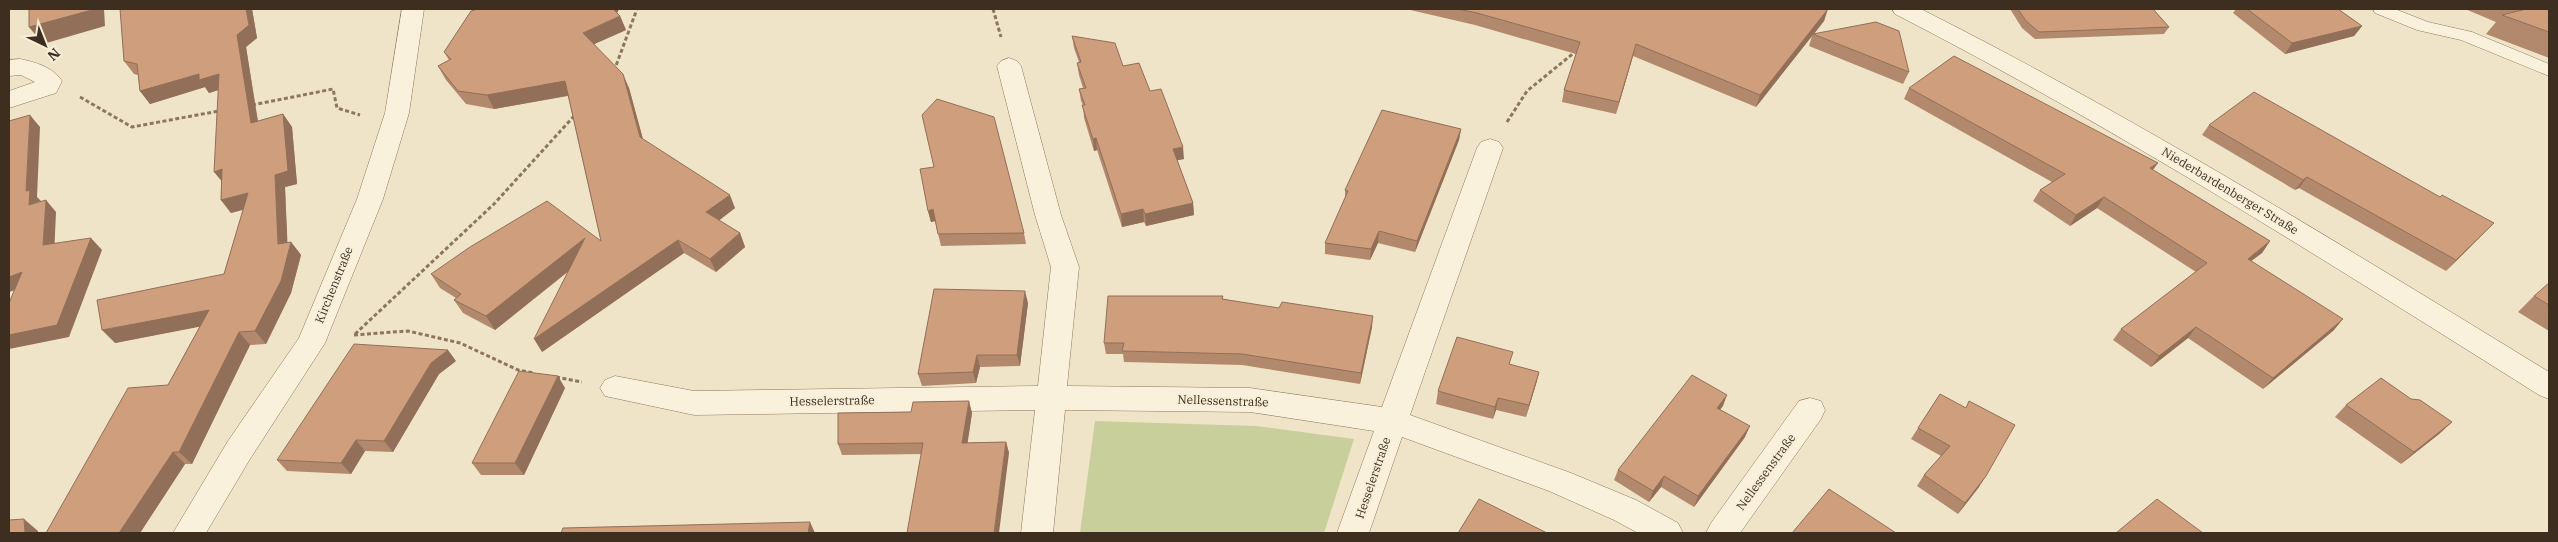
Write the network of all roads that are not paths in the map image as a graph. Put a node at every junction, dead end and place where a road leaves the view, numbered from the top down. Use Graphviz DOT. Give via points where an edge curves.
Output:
graph roads {
  1 [pos="413,9"];
  2 [pos="1903,9"];
  3 [pos="2381,9"];
  4 [pos="1009,66"];
  5 [pos="9,68"];
  6 [pos="2549,70"];
  7 [pos="9,100"];
  8 [pos="1490,148"];
  9 [pos="2549,386"];
  10 [pos="614,388"];
  11 [pos="1052,398"];
  12 [pos="1810,410"];
  13 [pos="1392,421"];
  14 [pos="189,533"];
  15 [pos="1037,533"];
  16 [pos="1353,533"];
  17 [pos="1667,533"];
  18 [pos="1722,533"];
  1 -- 14 [label="street, Kirchenstraße" via="397,113 370,199 311,343 239,450"];
  2 -- 9 [label="street, Niederbardenberger Straße" via="1969,41 2128,129"];
  3 -- 6 [label="lane" via="2423,26 2466,36"];
  4 -- 11 [label="street" via="1065,267"];
  5 -- 7 [label="street" via="15,66 35,71 50,81 46,87"];
  8 -- 13 [label="street" via="1450,270"];
  10 -- 11 [label="street, Hesselerstraße" via="694,402"];
  11 -- 13 [label="street, Nellessenstraße" via="1250,400"];
  11 -- 15 [label="street"];
  12 -- 18 [label="street, Nellessenstraße"];
  13 -- 16 [label="street, Hesselerstraße" via="1367,502"];
  13 -- 17 [label="street, Nellessenstraße" via="1560,482 1625,510"];
}
